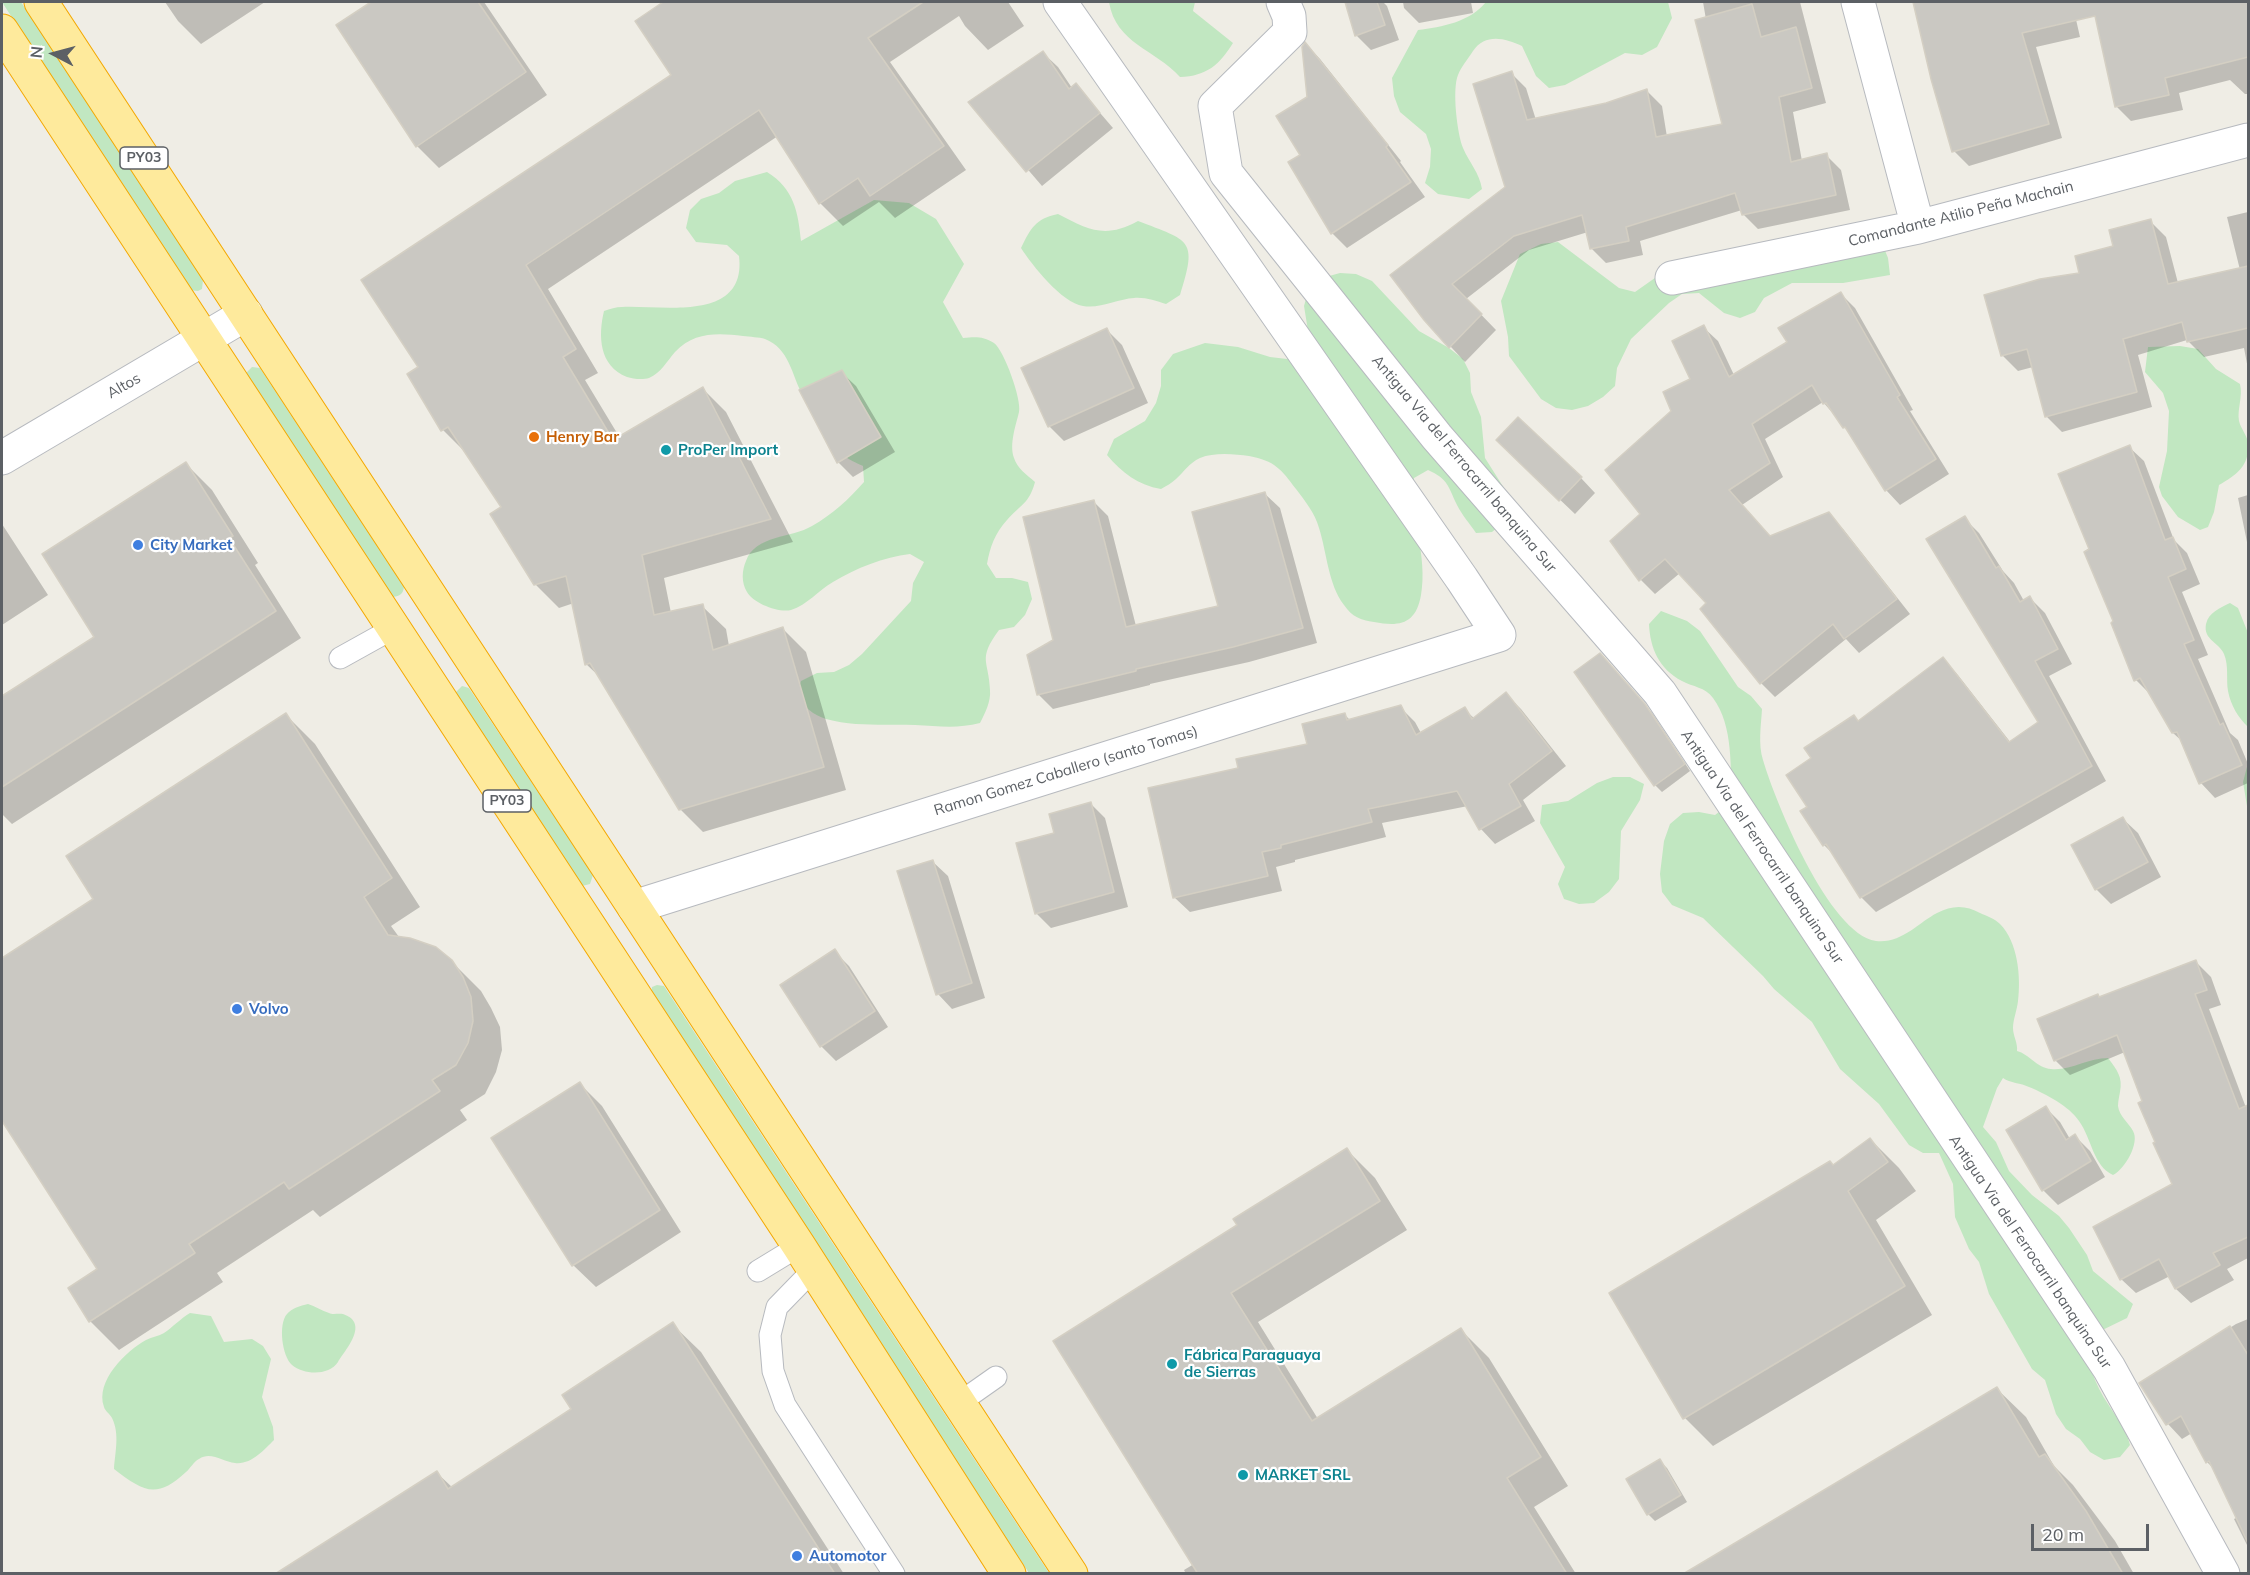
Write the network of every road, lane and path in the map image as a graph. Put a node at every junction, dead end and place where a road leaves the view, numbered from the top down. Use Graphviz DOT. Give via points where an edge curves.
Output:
graph roads {
  1 [pos="42,2"];
  2 [pos="1060,2"];
  3 [pos="1283,2"];
  4 [pos="1858,2"];
  5 [pos="2,31"];
  6 [pos="2248,140"];
  7 [pos="1918,227"];
  8 [pos="1672,278"];
  9 [pos="246,314"];
  10 [pos="204,339"];
  11 [pos="2,458"];
  12 [pos="436,604"];
  13 [pos="394,628"];
  14 [pos="340,658"];
  15 [pos="634,907"];
  16 [pos="840,1221"];
  17 [pos="806,1257"];
  18 [pos="758,1271"];
  19 [pos="996,1377"];
  20 [pos="959,1403"];
  21 [pos="894,1574"];
  22 [pos="1009,1574"];
  23 [pos="1071,1574"];
  24 [pos="2223,1574"];
  1 -- 9 [label="highway, PY03"];
  2 -- 15 [label="street, Ramon Gomez Caballero (santo Tomas)" via="1499,635"];
  3 -- 24 [label="street, Antigua Via del Ferrocarril banquina Sur" via="1290,32 1215,106 1226,173 1437,436 1660,693 2109,1368"];
  4 -- 7 [label="street"];
  5 -- 10 [label="highway, PY03"];
  6 -- 7 [label="street, Comandante Atilio Peña Machain"];
  7 -- 8 [label="street, Comandante Atilio Peña Machain"];
  9 -- 10 [label="street, Altos"];
  9 -- 12 [label="highway, PY03"];
  10 -- 11 [label="street, Altos"];
  10 -- 13 [label="highway, PY03"];
  12 -- 13 [label="highway"];
  12 -- 15 [label="highway, PY03"];
  13 -- 14 [label="lane"];
  13 -- 17 [label="highway, PY03"];
  15 -- 16 [label="highway, PY03"];
  16 -- 17 [label="highway"];
  16 -- 20 [label="highway, PY03"];
  17 -- 18 [label="lane"];
  17 -- 21 [label="lane" via="777,1307 770,1335 773,1371 785,1405"];
  17 -- 22 [label="highway, PY03"];
  19 -- 20 [label="lane"];
  20 -- 23 [label="highway, PY03"];
}
